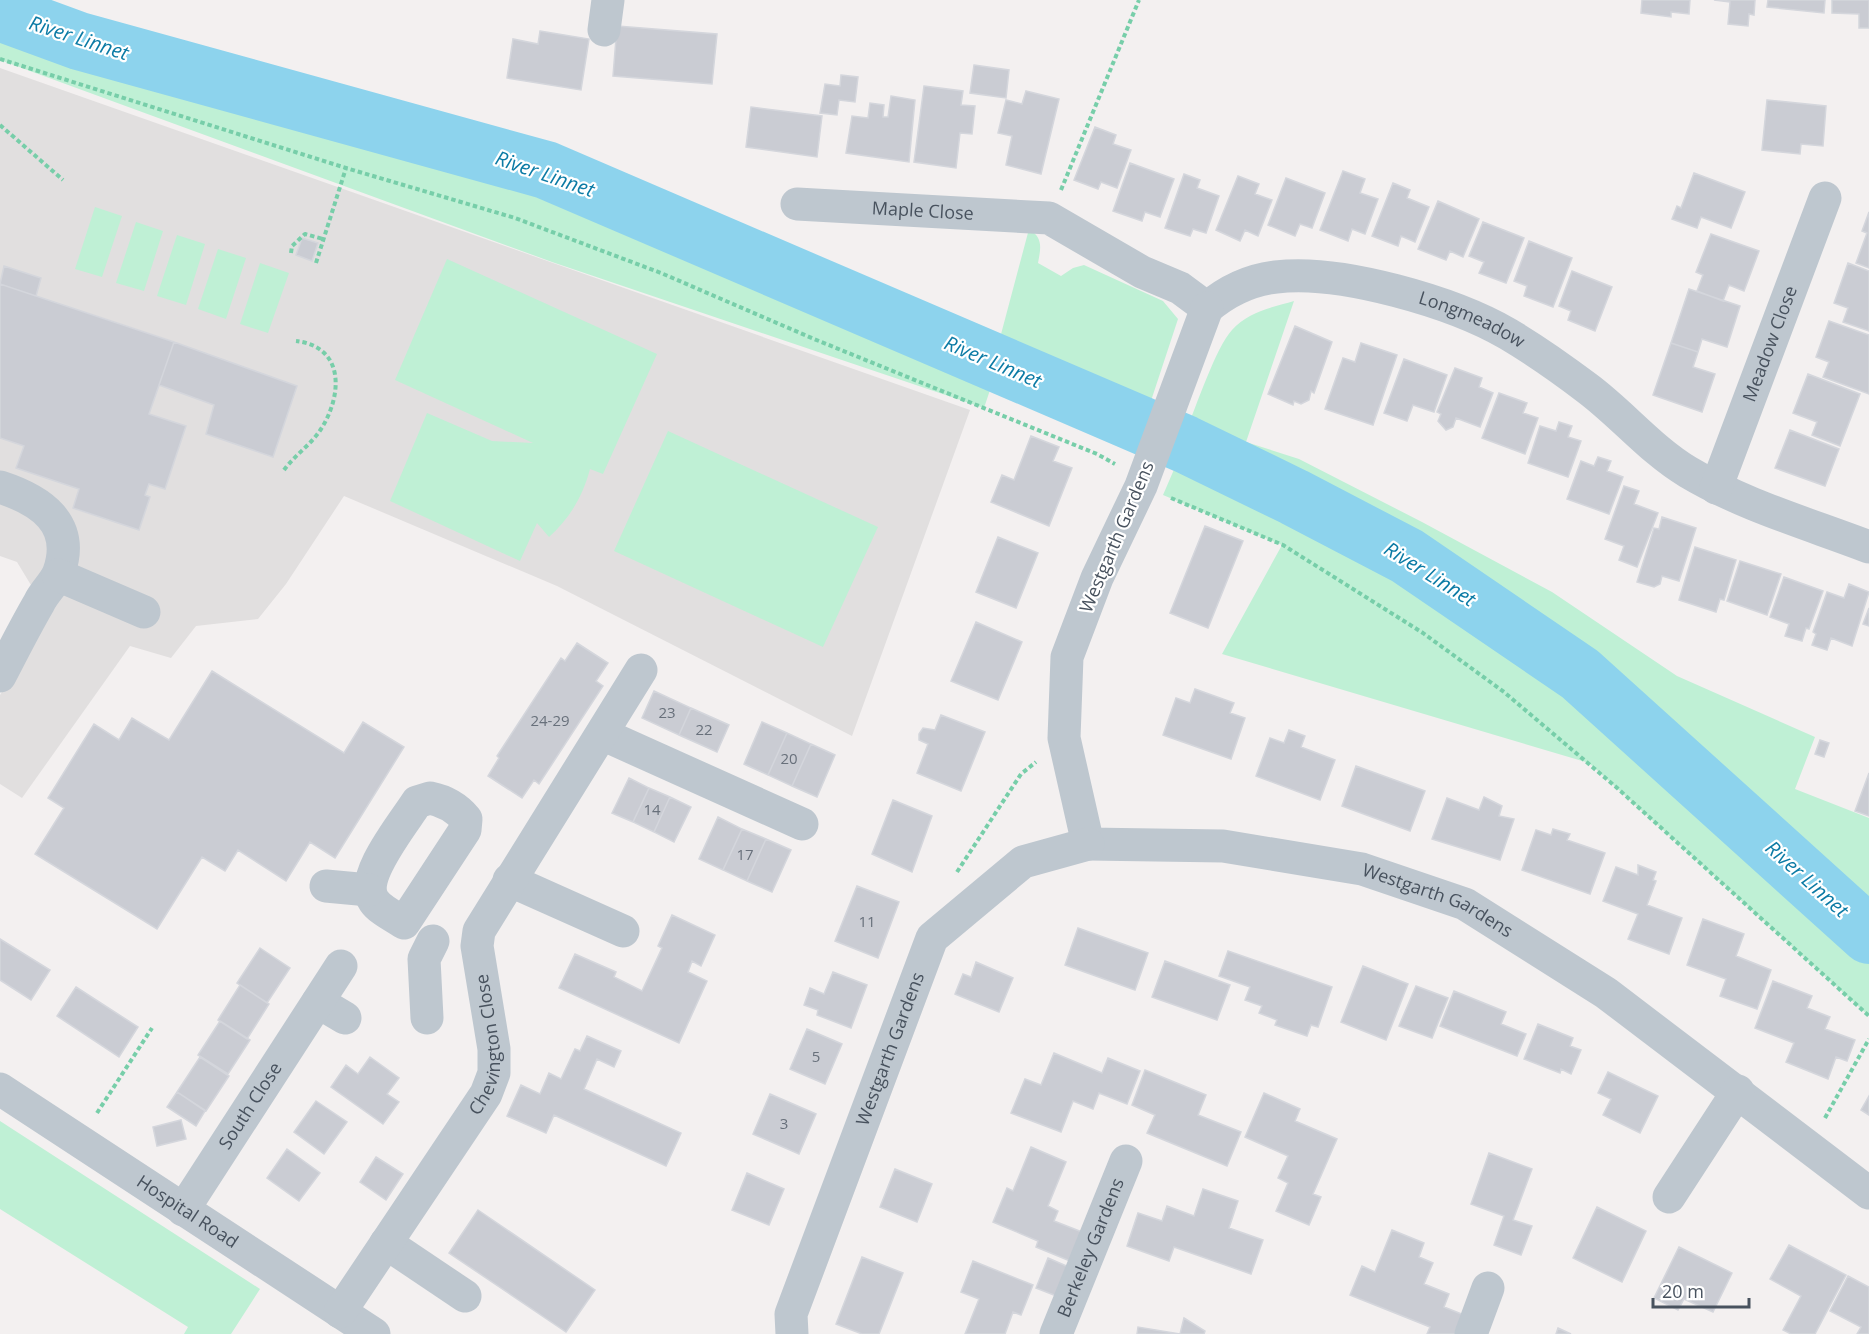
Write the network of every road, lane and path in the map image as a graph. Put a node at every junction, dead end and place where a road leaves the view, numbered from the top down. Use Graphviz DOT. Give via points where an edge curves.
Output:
graph roads {
  1 [pos="1139,0"];
  2 [pos="0,59"];
  3 [pos="0,125"];
  4 [pos="346,168"];
  5 [pos="63,180"];
  6 [pos="1825,198"];
  7 [pos="797,204"];
  8 [pos="1049,218"];
  9 [pos="323,239"];
  10 [pos="291,254"];
  11 [pos="316,263"];
  12 [pos="1207,308"];
  13 [pos="296,341"];
  14 [pos="284,470"];
  15 [pos="1146,472"];
  16 [pos="0,486"];
  17 [pos="1716,488"];
  18 [pos="1869,547"];
  19 [pos="49,587"];
  20 [pos="144,612"];
  21 [pos="641,670"];
  22 [pos="0,676"];
  23 [pos="602,734"];
  24 [pos="1064,738"];
  25 [pos="802,824"];
  26 [pos="1088,844"];
  27 [pos="955,878"];
  28 [pos="509,880"];
  29 [pos="326,885"];
  30 [pos="369,890"];
  31 [pos="404,923"];
  32 [pos="623,931"];
  33 [pos="433,941"];
  34 [pos="477,946"];
  35 [pos="341,966"];
  36 [pos="1869,1016"];
  37 [pos="427,1018"];
  38 [pos="152,1028"];
  39 [pos="1869,1039"];
  40 [pos="0,1089"];
  41 [pos="1738,1091"];
  42 [pos="79,1141"];
  43 [pos="1808,1144"];
  44 [pos="1126,1161"];
  45 [pos="1869,1193"];
  46 [pos="1669,1197"];
  47 [pos="183,1210"];
  48 [pos="386,1244"];
  49 [pos="1488,1288"];
  50 [pos="465,1296"];
  51 [pos="340,1312"];
  52 [pos="374,1334"];
  53 [pos="792,1334"];
  54 [pos="1056,1334"];
  55 [pos="1471,1334"];
  1 -- 8 [label="path"];
  2 -- 4 [label="path"];
  3 -- 5 [label="path"];
  4 -- 9 [label="path"];
  4 -- 15 [label="path" via="515,218 662,273 1097,454 1126,470"];
  6 -- 17 [label="street, Meadow Close"];
  7 -- 8 [label="street, Maple Close"];
  8 -- 12 [label="street" via="1142,272 1180,288"];
  9 -- 10 [label="path" via="304,234 292,246"];
  9 -- 11 [label="path"];
  12 -- 15 [label="street, Westgarth Gardens"];
  12 -- 17 [label="street, Longmeadow" via="1225,292 1278,276 1364,283 1435,302 1507,333 1587,388 1686,471"];
  13 -- 14 [label="path" via="306,342 328,355 336,377 329,412 320,430"];
  15 -- 24 [label="street, Westgarth Gardens" via="1097,578 1067,657"];
  15 -- 36 [label="path" via="1283,545 1422,633 1504,692 1616,787"];
  16 -- 19 [label="street" via="33,498 52,517 62,537 63,548"];
  17 -- 18 [label="street, Longmeadow"];
  19 -- 20 [label="street"];
  19 -- 22 [label="street"];
  21 -- 23 [label="street, Chevington Close"];
  23 -- 25 [label="street"];
  23 -- 28 [label="street, Chevington Close"];
  24 -- 26 [label="street, Westgarth Gardens"];
  24 -- 27 [label="path" via="1021,774"];
  26 -- 41 [label="street, Westgarth Gardens" via="1234,848 1362,868 1465,904 1606,993"];
  26 -- 53 [label="street, Westgarth Gardens" via="1023,862 932,938 791,1314"];
  28 -- 32 [label="street"];
  28 -- 34 [label="street, Chevington Close" via="484,918"];
  29 -- 30 [label="street"];
  30 -- 31 [label="street" via="374,903"];
  30 -- 31 [label="street" via="372,872 417,802 443,800 459,811 466,819 465,830"];
  31 -- 33 [label="street"];
  33 -- 34 [label="street"];
  33 -- 37 [label="street" via="424,959"];
  34 -- 48 [label="street, Chevington Close" via="494,1049 494,1073 486,1094"];
  35 -- 47 [label="street, South Close" via="331,1010"];
  38 -- 42 [label="path"];
  39 -- 43 [label="path"];
  40 -- 42 [label="street, Hospital Road"];
  41 -- 43 [label="street, Westgarth Gardens"];
  41 -- 46 [label="street"];
  42 -- 47 [label="street, Hospital Road"];
  43 -- 45 [label="street, Westgarth Gardens"];
  44 -- 54 [label="street, Berkeley Gardens"];
  47 -- 51 [label="street, Hospital Road"];
  48 -- 50 [label="street"];
  48 -- 51 [label="street, Chevington Close"];
  49 -- 55 [label="street"];
  51 -- 52 [label="street, Hospital Road"];
}
